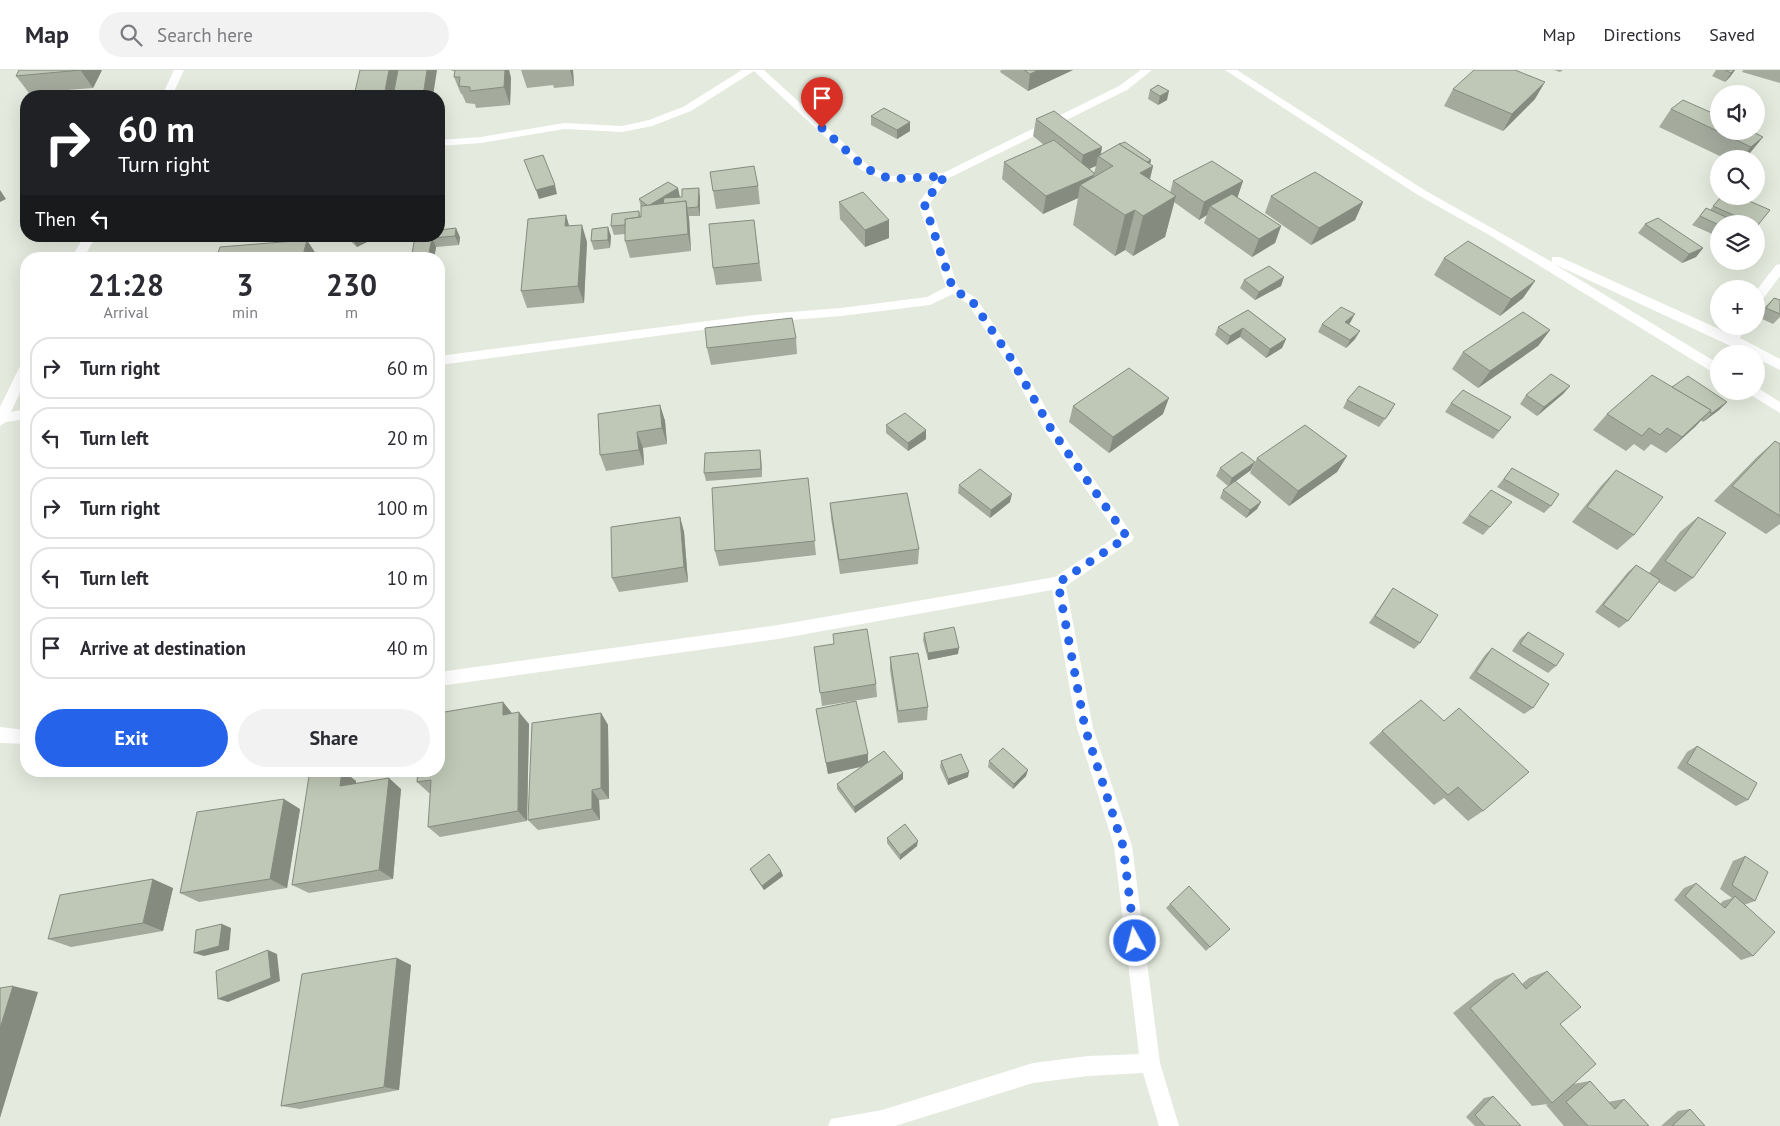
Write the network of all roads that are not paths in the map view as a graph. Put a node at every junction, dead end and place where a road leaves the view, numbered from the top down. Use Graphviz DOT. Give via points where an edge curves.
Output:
graph roads {
  1 [pos="179,70"];
  2 [pos="749,70"];
  3 [pos="758,70"];
  4 [pos="1147,70"];
  5 [pos="1230,70"];
  6 [pos="171,90"];
  7 [pos="445,143"];
  8 [pos="945,176"];
  9 [pos="1495,233"];
  10 [pos="1780,268"];
  11 [pos="1765,288"];
  12 [pos="953,289"];
  13 [pos="1736,335"];
  14 [pos="1733,340"];
  15 [pos="445,360"];
  16 [pos="1710,364"];
  17 [pos="1780,365"];
  18 [pos="20,380"];
  19 [pos="1765,398"];
  20 [pos="1780,408"];
  21 [pos="20,415"];
  22 [pos="1,420"];
  23 [pos="1058,583"];
  24 [pos="445,678"];
  25 [pos="0,735"];
  26 [pos="20,737"];
  27 [pos="1150,1063"];
  28 [pos="838,1126"];
  29 [pos="1169,1126"];
  1 -- 6 [label="street"];
  2 -- 7 [label="street" via="687,109 652,123 622,129 564,126"];
  3 -- 8 [label="street" via="865,168 890,179"];
  4 -- 8 [label="street" via="1123,88"];
  5 -- 9 [label="street" via="1422,193"];
  8 -- 12 [label="street" via="924,203"];
  9 -- 14 [label="street"];
  9 -- 16 [label="street"];
  10 -- 11 [label="street"];
  12 -- 15 [label="street" via="930,301 754,319"];
  12 -- 23 [label="street" via="972,301 1012,360 1051,429 1127,537"];
  13 -- 14 [label="street"];
  14 -- 17 [label="street"];
  18 -- 22 [label="street"];
  19 -- 20 [label="street"];
  21 -- 22 [label="street"];
  23 -- 24 [label="street" via="778,632"];
  23 -- 27 [label="street" via="1085,728 1123,846"];
  25 -- 26 [label="street"];
  27 -- 28 [label="street" via="1033,1073 882,1120"];
  27 -- 29 [label="street"];
}
